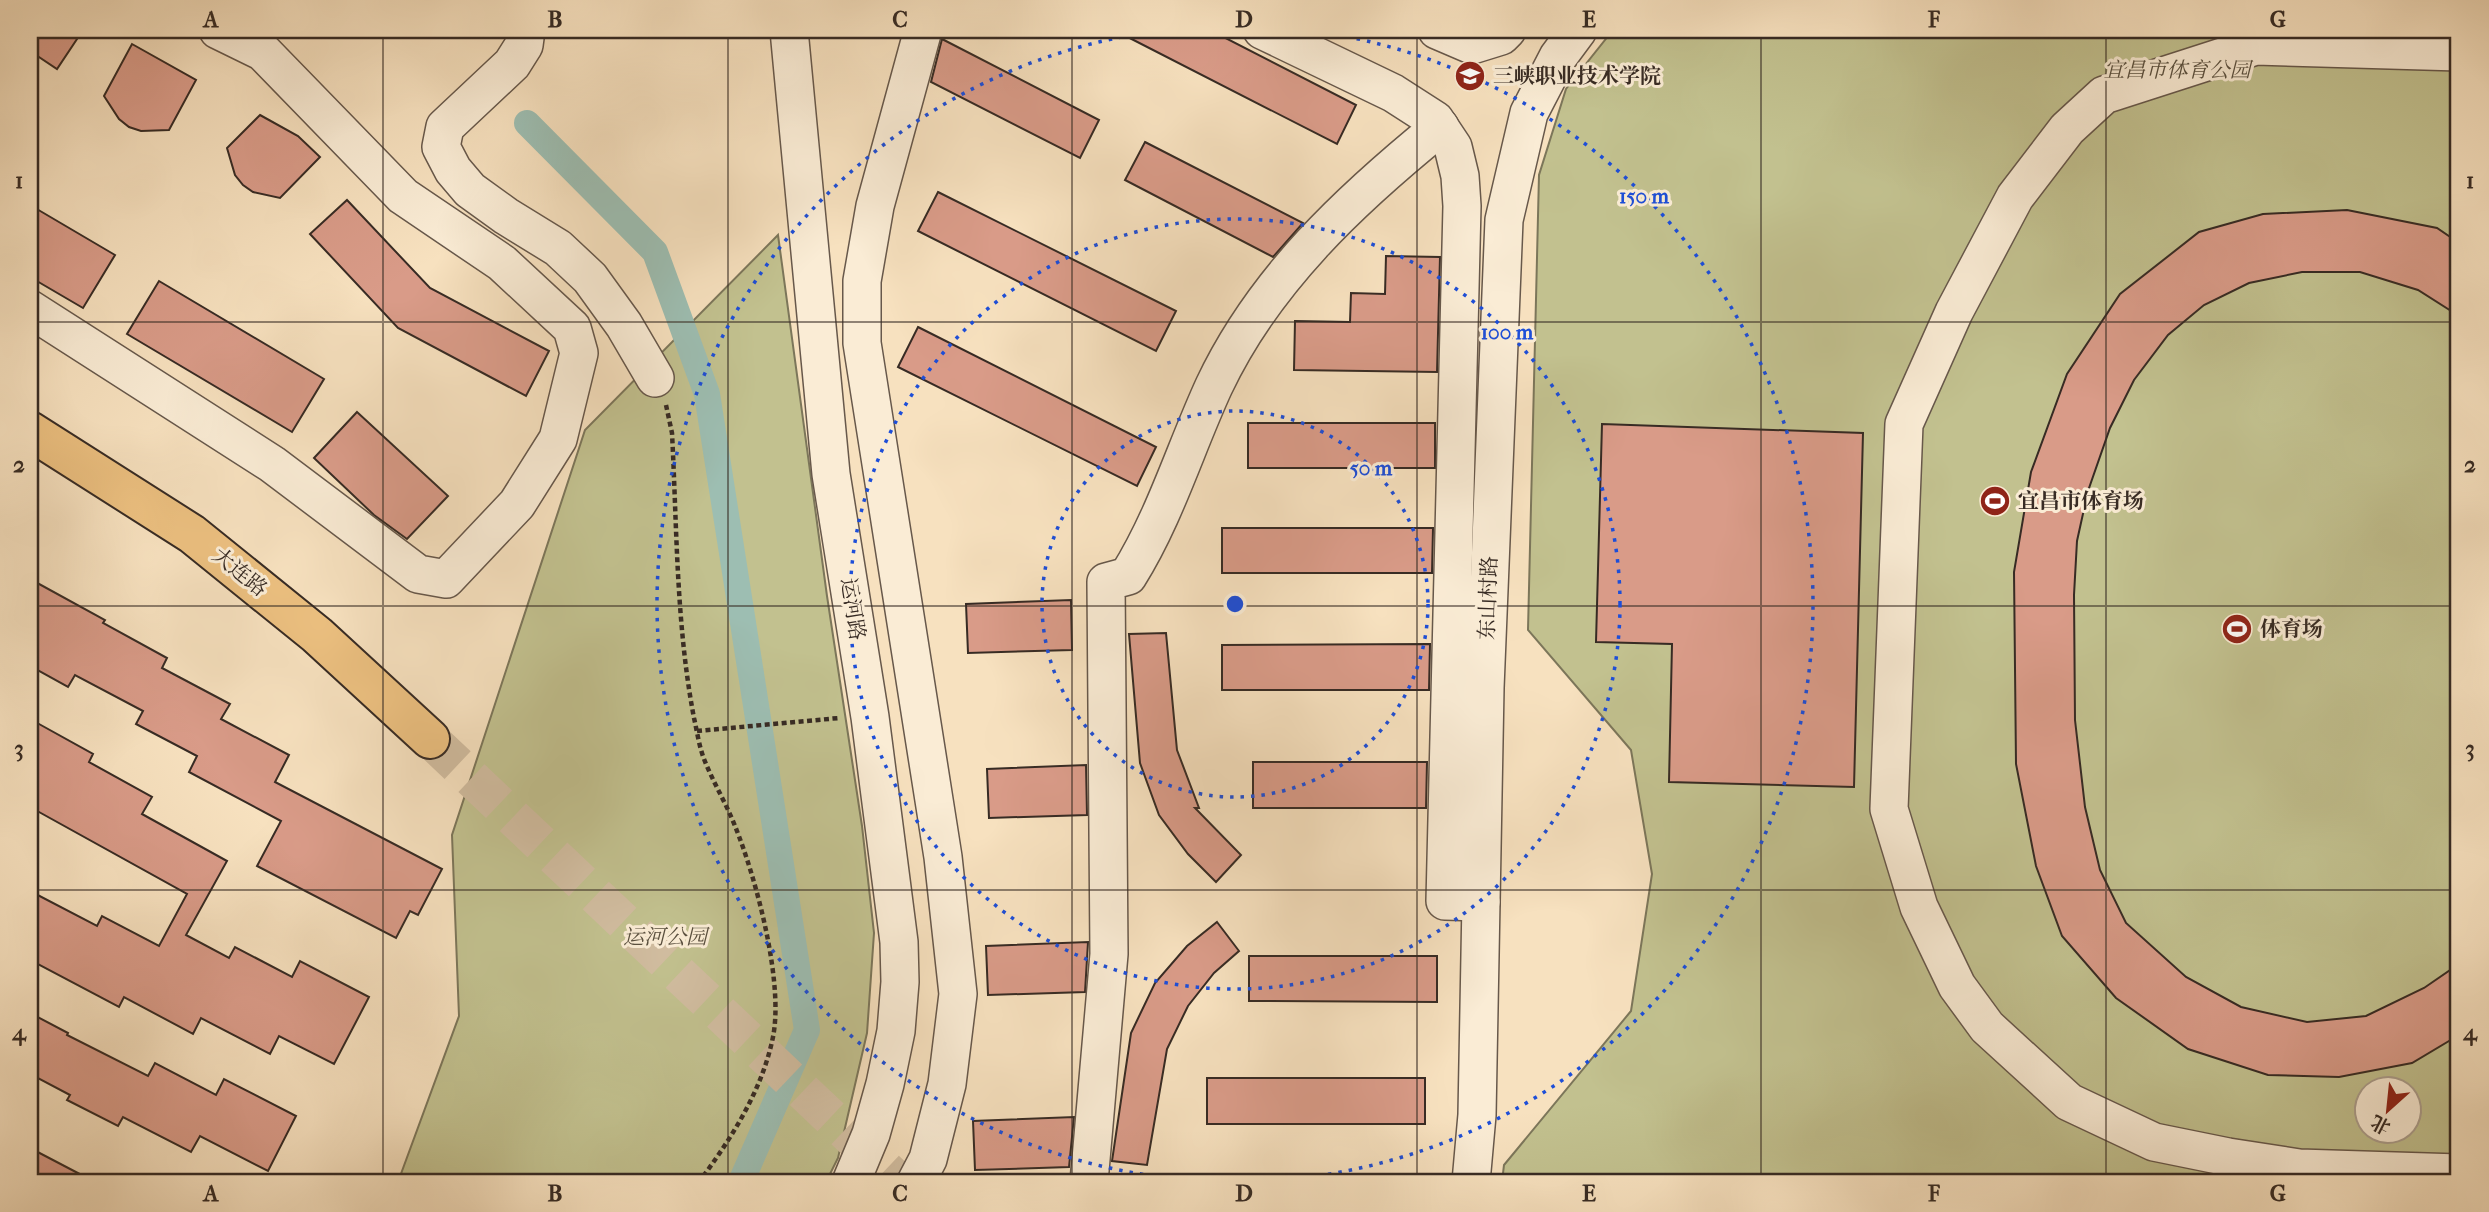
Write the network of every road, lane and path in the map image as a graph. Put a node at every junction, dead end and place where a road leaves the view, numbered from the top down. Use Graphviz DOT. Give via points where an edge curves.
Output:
graph roads {
  1 [pos="218,30"];
  2 [pos="526,30"];
  3 [pos="789,30"];
  4 [pos="923,30"];
  5 [pos="1262,30"];
  6 [pos="1437,30"];
  7 [pos="1507,30"];
  8 [pos="1578,30"];
  9 [pos="2459,52"];
  10 [pos="1440,127"];
  11 [pos="30,309"];
  12 [pos="655,378"];
  13 [pos="30,431"];
  14 [pos="815,720"];
  15 [pos="700,731"];
  16 [pos="430,739"];
  17 [pos="1481,902"];
  18 [pos="2459,1173"];
  19 [pos="699,1182"];
  20 [pos="851,1182"];
  21 [pos="916,1182"];
  22 [pos="1089,1182"];
  23 [pos="1471,1182"];
  1 -- 11 [label="street" via="262,52 403,197 502,263 572,328 579,353 558,439 517,504 446,579 418,574 272,464"];
  2 -- 12 [label="street" via="524,45 512,64 445,127 442,146 453,170 470,190 558,248 590,278"];
  3 -- 20 [label="street, 运河路" via="831,474 870,717 899,942 896,1031 870,1134"];
  4 -- 21 [label="street" via="875,206 862,281 862,343 943,857 958,994 947,1084 928,1159"];
  5 -- 10 [label="street" via="1393,93"];
  6 -- 7 [label="street" via="1472,46"];
  8 -- 17 [label="street, 东山村路" via="1529,113 1504,220"];
  9 -- 18 [label="street" via="2256,46 2104,95 2067,129 2015,197 1954,312 1904,424 1889,809 1919,907 1957,986 1987,1027 2069,1102 2154,1142 2228,1157 2299,1168"];
  10 -- 17 [label="street" via="1453,147 1462,206 1445,901"];
  10 -- 22 [label="street" via="1378,177 1311,243 1248,324 1215,385 1147,547 1128,576 1106,582 1109,954"];
  12 -- 15 [label="path" via="672,433 682,641"];
  13 -- 16 [label="main road, 大连路" via="192,534 317,635"];
  14 -- 15 [label="path"];
  15 -- 19 [label="path" via="703,757 736,826 756,891 771,953 774,1000 773,1037 754,1095"];
  17 -- 23 [label="street, 东山村路" via="1477,1115"];
}
